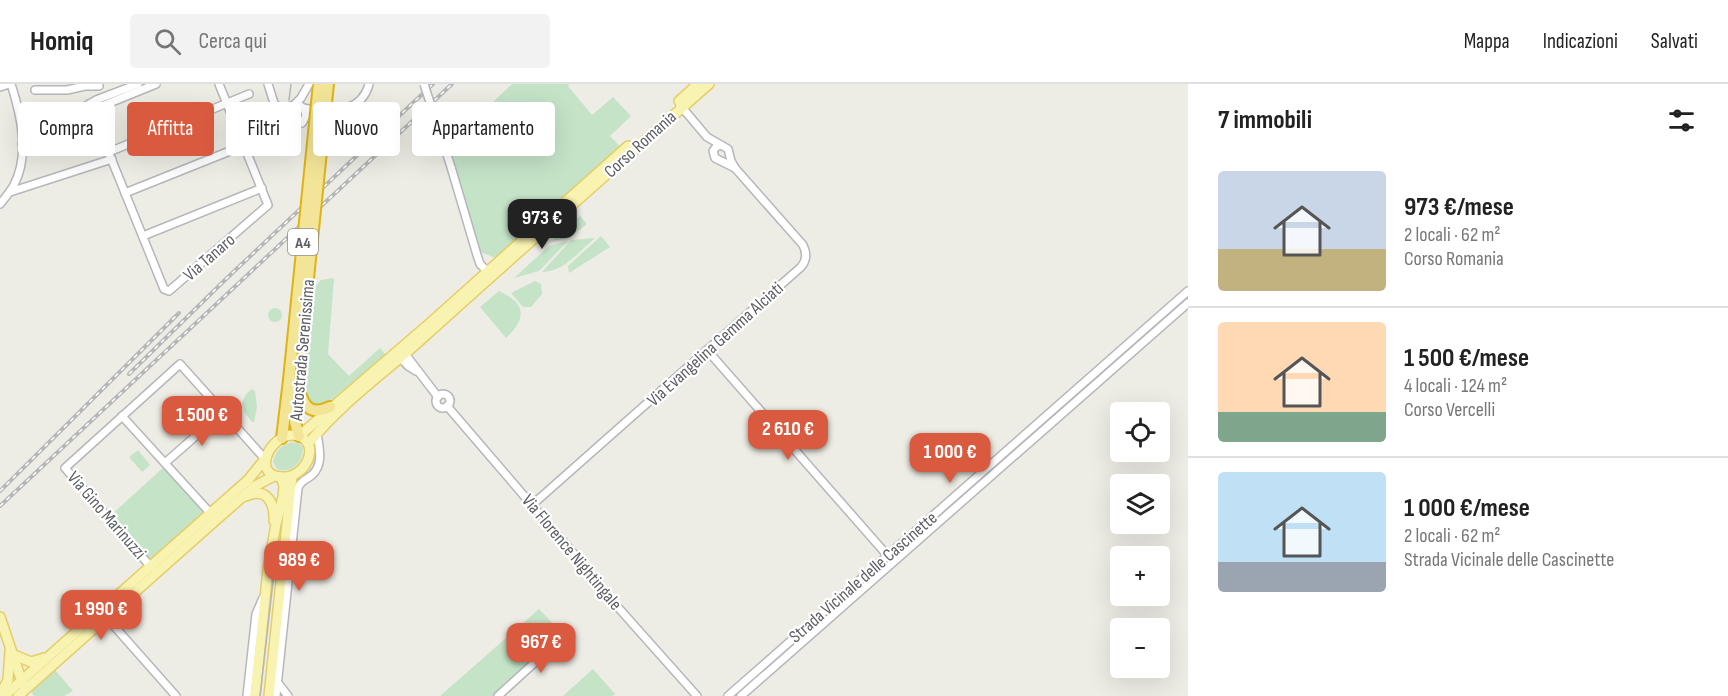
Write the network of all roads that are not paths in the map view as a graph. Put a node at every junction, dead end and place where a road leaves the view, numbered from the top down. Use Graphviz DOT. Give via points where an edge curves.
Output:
graph roads {
  1 [pos="10,84"];
  2 [pos="138,84"];
  3 [pos="156,84"];
  4 [pos="219,84"];
  5 [pos="309,84"];
  6 [pos="320,84"];
  7 [pos="328,84"];
  8 [pos="369,84"];
  9 [pos="424,84"];
  10 [pos="698,84"];
  11 [pos="709,84"];
  12 [pos="99,85"];
  13 [pos="0,87"];
  14 [pos="118,88"];
  15 [pos="269,88"];
  16 [pos="34,90"];
  17 [pos="249,94"];
  18 [pos="93,102"];
  19 [pos="97,102"];
  20 [pos="101,102"];
  21 [pos="227,102"];
  22 [pos="229,102"];
  23 [pos="278,102"];
  24 [pos="300,102"];
  25 [pos="321,102"];
  26 [pos="322,102"];
  27 [pos="358,102"];
  28 [pos="226,103"];
  29 [pos="680,105"];
  30 [pos="18,110"];
  31 [pos="707,136"];
  32 [pos="720,145"];
  33 [pos="713,151"];
  34 [pos="226,153"];
  35 [pos="115,154"];
  36 [pos="729,155"];
  37 [pos="21,156"];
  38 [pos="110,156"];
  39 [pos="249,156"];
  40 [pos="316,156"];
  41 [pos="723,161"];
  42 [pos="735,168"];
  43 [pos="262,188"];
  44 [pos="10,192"];
  45 [pos="125,193"];
  46 [pos="0,204"];
  47 [pos="143,236"];
  48 [pos="490,274"];
  49 [pos="1188,291"];
  50 [pos="1188,303"];
  51 [pos="1150,324"];
  52 [pos="1157,331"];
  53 [pos="707,350"];
  54 [pos="400,353"];
  55 [pos="1112,358"];
  56 [pos="1118,365"];
  57 [pos="294,382"];
  58 [pos="330,407"];
  59 [pos="223,412"];
  60 [pos="122,416"];
  61 [pos="316,433"];
  62 [pos="298,436"];
  63 [pos="282,438"];
  64 [pos="308,444"];
  65 [pos="310,455"];
  66 [pos="320,458"];
  67 [pos="265,459"];
  68 [pos="165,464"];
  69 [pos="292,476"];
  70 [pos="278,477"];
  71 [pos="242,498"];
  72 [pos="532,505"];
  73 [pos="213,516"];
  74 [pos="274,533"];
  75 [pos="887,555"];
  76 [pos="287,556"];
  77 [pos="151,567"];
  78 [pos="849,589"];
  79 [pos="265,592"];
  80 [pos="855,596"];
  81 [pos="0,618"];
  82 [pos="107,618"];
  83 [pos="567,633"];
  84 [pos="12,650"];
  85 [pos="49,656"];
  86 [pos="22,680"];
  87 [pos="278,683"];
  88 [pos="24,694"];
  89 [pos="2,695"];
  90 [pos="176,696"];
  91 [pos="247,696"];
  92 [pos="255,696"];
  93 [pos="269,696"];
  94 [pos="276,696"];
  95 [pos="288,696"];
  96 [pos="498,696"];
  97 [pos="697,696"];
  98 [pos="728,696"];
  99 [pos="741,696"];
  1 -- 13 [label="street"];
  1 -- 30 [label="street"];
  2 -- 14 [label="street"];
  3 -- 20 [label="street"];
  4 -- 21 [label="street"];
  5 -- 24 [label="street"];
  6 -- 25 [label="highway, Autostrada Serenissima / A4"];
  7 -- 26 [label="highway, Autostrada Serenissima / A4"];
  8 -- 27 [label="street"];
  9 -- 48 [label="street, bridge" via="480,264"];
  10 -- 29 [label="main road, Corso Romania"];
  11 -- 29 [label="main road, Corso Romania"];
  12 -- 16 [label="street"];
  12 -- 18 [label="street"];
  14 -- 19 [label="street"];
  15 -- 23 [label="street"];
  17 -- 22 [label="street"];
  28 -- 35 [label="street"];
  29 -- 31 [label="street"];
  29 -- 48 [label="main road, Corso Romania"];
  31 -- 32 [label="street"];
  31 -- 33 [label="street"];
  32 -- 33 [label="street"];
  32 -- 36 [label="street" via="728,148"];
  33 -- 41 [label="street" via="715,158"];
  34 -- 45 [label="street"];
  36 -- 41 [label="street"];
  36 -- 42 [label="street, Via Evangelina Gemma Alciati"];
  37 -- 44 [label="street" via="19,174"];
  38 -- 44 [label="street"];
  38 -- 45 [label="street, Via Tanaro"];
  39 -- 43 [label="street"];
  40 -- 57 [label="highway, Autostrada Serenissima / A4, bridge"];
  41 -- 42 [label="street, Via Evangelina Gemma Alciati"];
  42 -- 53 [label="street, Via Evangelina Gemma Alciati" via="803,245 806,257 801,267"];
  43 -- 47 [label="street, Via Tanaro"];
  43 -- 47 [label="street, Via Tanaro" via="268,204 170,291 164,289"];
  44 -- 46 [label="street"];
  45 -- 47 [label="street, Via Tanaro"];
  48 -- 54 [label="main road, Corso Romania"];
  49 -- 51 [label="street, Strada Vicinale delle Cascinette"];
  50 -- 52 [label="street, Strada Vicinale delle Cascinette"];
  51 -- 52 [label="street"];
  51 -- 55 [label="street, Strada Vicinale delle Cascinette"];
  52 -- 56 [label="street, Strada Vicinale delle Cascinette"];
  53 -- 72 [label="street, Via Evangelina Gemma Alciati"];
  53 -- 75 [label="street"];
  54 -- 58 [label="main road, Corso Romania"];
  54 -- 61 [label="main road, Corso Romania"];
  54 -- 72 [label="street, Via Florence Nightingale" via="438,397 439,406 447,406"];
  55 -- 56 [label="street"];
  55 -- 75 [label="street, Strada Vicinale delle Cascinette"];
  56 -- 80 [label="street, Strada Vicinale delle Cascinette"];
  57 -- 58 [label="highway" via="308,408 318,411"];
  57 -- 62 [label="highway, Autostrada Serenissima / A4"];
  57 -- 63 [label="highway, Autostrada Serenissima / A4"];
  58 -- 62 [label="main road, Corso Romania"];
  59 -- 60 [label="street" via="180,364"];
  59 -- 67 [label="street"];
  59 -- 68 [label="street"];
  60 -- 68 [label="street"];
  60 -- 77 [label="street, Via Gino Marinuzzi" via="65,468"];
  61 -- 64 [label="main road, Corso Romania"];
  61 -- 66 [label="street"];
  62 -- 63 [label="main road"];
  62 -- 64 [label="main road"];
  63 -- 67 [label="main road" via="269,449"];
  64 -- 65 [label="main road"];
  65 -- 66 [label="street"];
  65 -- 69 [label="main road" via="304,467"];
  66 -- 76 [label="street" via="314,472 298,488"];
  67 -- 70 [label="main road" via="267,468"];
  67 -- 73 [label="main road"];
  68 -- 73 [label="street"];
  69 -- 70 [label="main road"];
  69 -- 76 [label="main road"];
  70 -- 71 [label="main road" via="265,480"];
  70 -- 74 [label="main road" via="284,486"];
  71 -- 73 [label="main road"];
  71 -- 74 [label="main road" via="256,493 270,500"];
  72 -- 97 [label="street, Via Florence Nightingale"];
  73 -- 77 [label="main road"];
  73 -- 82 [label="main road"];
  74 -- 79 [label="main road"];
  75 -- 78 [label="street, Strada Vicinale delle Cascinette"];
  76 -- 87 [label="street"];
  76 -- 93 [label="main road"];
  77 -- 85 [label="main road"];
  78 -- 80 [label="street"];
  78 -- 98 [label="street, Strada Vicinale delle Cascinette"];
  79 -- 91 [label="street" via="256,614"];
  79 -- 92 [label="main road"];
  80 -- 99 [label="street, Strada Vicinale delle Cascinette"];
  81 -- 84 [label="main road"];
  82 -- 88 [label="main road"];
  82 -- 90 [label="street"];
  83 -- 96 [label="street"];
  84 -- 85 [label="main road" via="31,662"];
  84 -- 86 [label="main road"];
  84 -- 89 [label="main road"];
  85 -- 86 [label="main road"];
  86 -- 88 [label="main road"];
  86 -- 89 [label="main road"];
  87 -- 94 [label="street"];
  87 -- 95 [label="street"];
}
